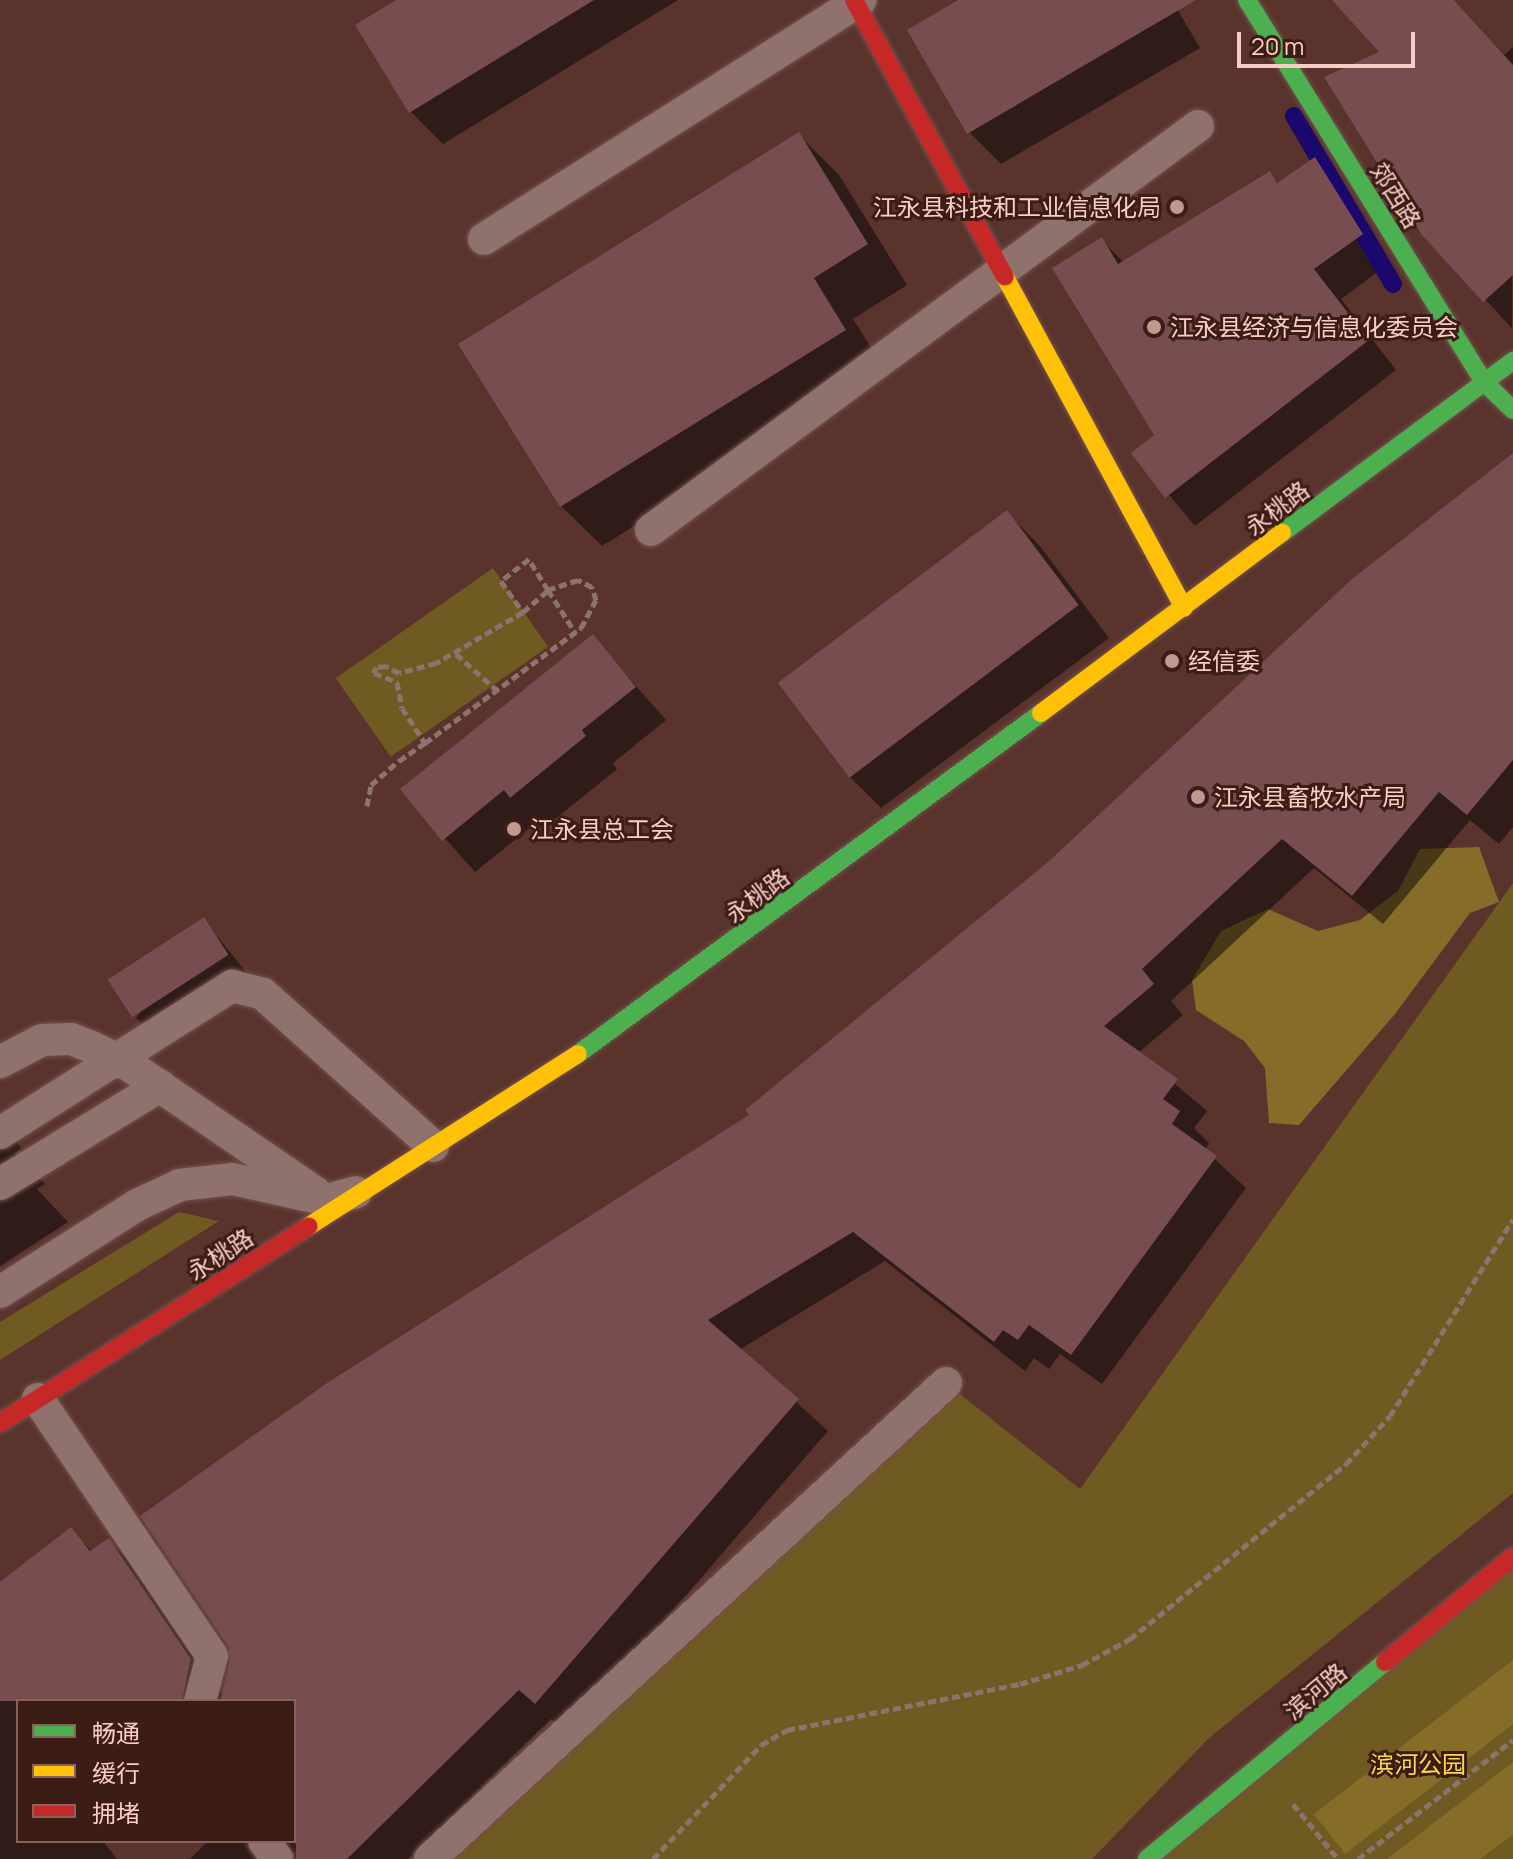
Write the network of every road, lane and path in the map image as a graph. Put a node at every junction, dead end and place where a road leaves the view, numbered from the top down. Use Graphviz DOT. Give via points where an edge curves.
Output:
graph roads {
  1 [pos="1247,0"];
  2 [pos="856,1"];
  3 [pos="1198,126"];
  4 [pos="484,239"];
  5 [pos="1001,272"];
  6 [pos="1513,361"];
  7 [pos="1484,382"];
  8 [pos="1513,410"];
  9 [pos="651,530"];
  10 [pos="548,590"];
  11 [pos="1184,608"];
  12 [pos="523,612"];
  13 [pos="575,632"];
  14 [pos="456,654"];
  15 [pos="399,673"];
  16 [pos="397,682"];
  17 [pos="497,690"];
  18 [pos="425,743"];
  19 [pos="367,806"];
  20 [pos="120,1060"];
  21 [pos="0,1062"];
  22 [pos="160,1086"];
  23 [pos="0,1133"];
  24 [pos="433,1146"];
  25 [pos="0,1184"];
  26 [pos="363,1191"];
  27 [pos="327,1200"];
  28 [pos="1513,1219"];
  29 [pos="0,1292"];
  30 [pos="946,1383"];
  31 [pos="38,1399"];
  32 [pos="0,1423"];
  33 [pos="1513,1557"];
  34 [pos="201,1699"];
  35 [pos="1513,1740"];
  36 [pos="1262,1767"];
  37 [pos="430,1859"];
  38 [pos="653,1859"];
  39 [pos="1147,1859"];
  40 [pos="1338,1859"];
  41 [pos="1358,1859"];
  1 -- 7 [label="main road, 郊西路"];
  2 -- 4 [label="lane"];
  2 -- 5 [label="main road"];
  3 -- 5 [label="lane"];
  5 -- 9 [label="lane"];
  5 -- 11 [label="main road"];
  6 -- 7 [label="main road, 永桃路"];
  7 -- 8 [label="main road, 郊西路"];
  7 -- 11 [label="main road, 永桃路"];
  10 -- 12 [label="path"];
  10 -- 12 [label="path" via="529,559 501,581"];
  10 -- 13 [label="path"];
  10 -- 13 [label="path" via="578,580 592,587 592,613"];
  11 -- 24 [label="main road, 永桃路" via="620,1027"];
  12 -- 14 [label="path"];
  13 -- 17 [label="path"];
  14 -- 15 [label="path"];
  14 -- 17 [label="path"];
  15 -- 16 [label="path"];
  15 -- 16 [label="path" via="376,667 374,673"];
  16 -- 18 [label="path" via="402,708"];
  17 -- 18 [label="path"];
  18 -- 19 [label="path" via="371,785"];
  20 -- 21 [label="lane" via="71,1039 42,1040"];
  20 -- 22 [label="lane"];
  20 -- 23 [label="lane"];
  20 -- 24 [label="lane" via="232,986 248,986"];
  22 -- 25 [label="lane"];
  22 -- 27 [label="lane"];
  24 -- 26 [label="main road, 永桃路"];
  26 -- 27 [label="lane"];
  26 -- 31 [label="main road, 永桃路"];
  27 -- 29 [label="lane" via="232,1179 180,1185 137,1205"];
  28 -- 38 [label="path" via="1390,1416 1346,1464 1130,1639 1082,1665 1020,1684 787,1730 761,1745"];
  30 -- 37 [label="lane"];
  31 -- 32 [label="main road, 永桃路"];
  31 -- 34 [label="lane" via="212,1656"];
  33 -- 36 [label="main road, 滨河路"];
  35 -- 41 [label="path"];
  36 -- 39 [label="main road, 滨河路"];
  36 -- 40 [label="path"];
}
